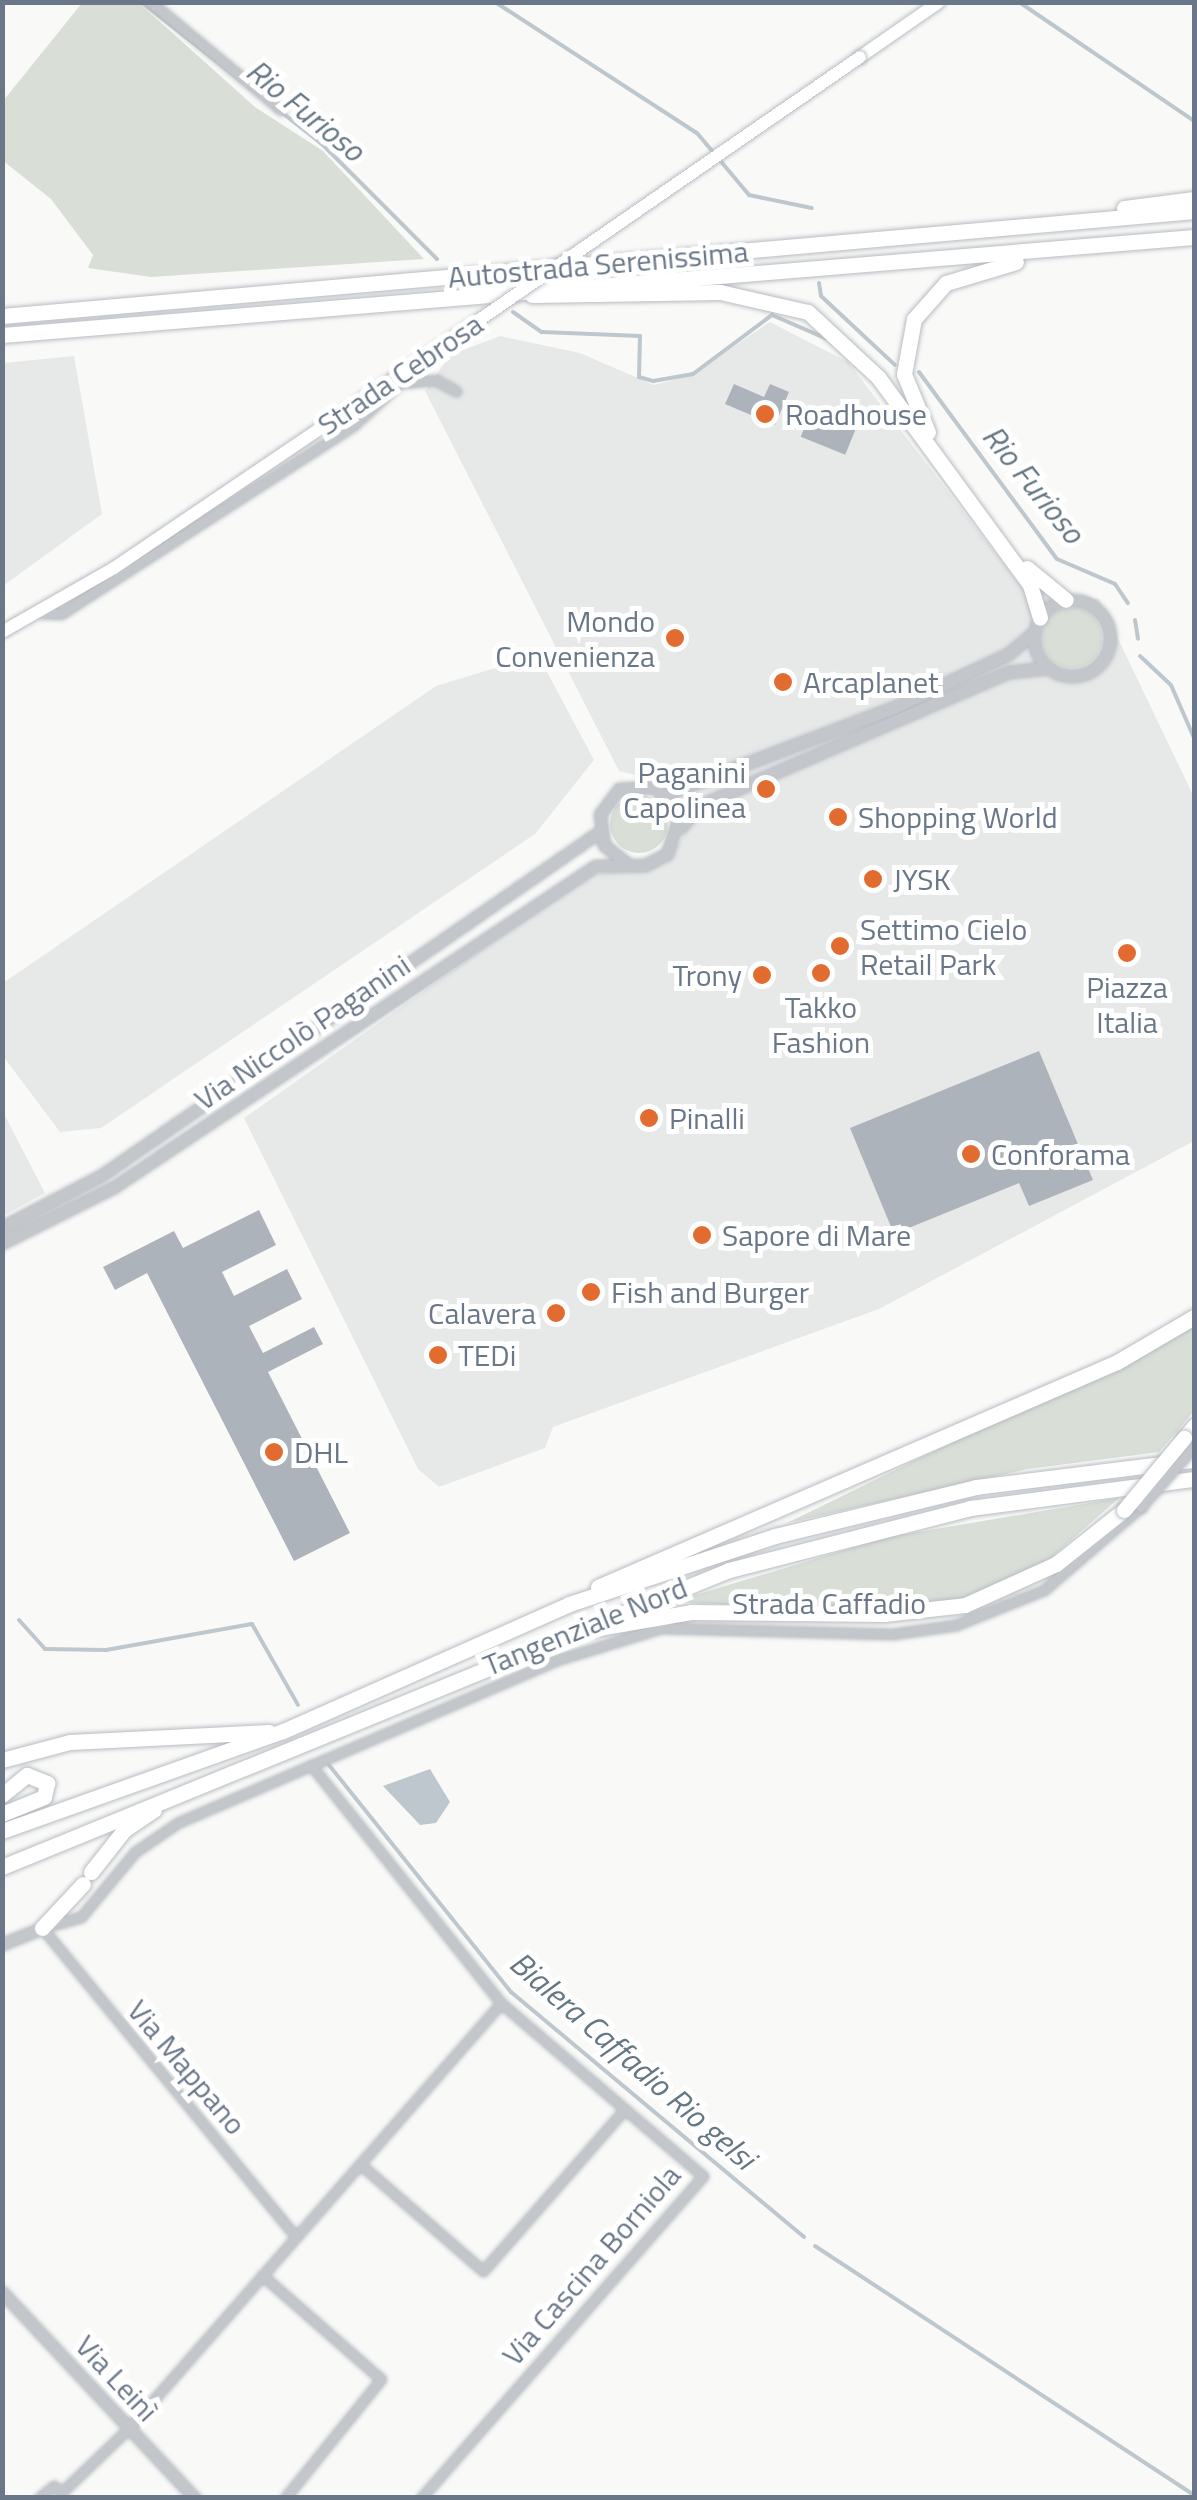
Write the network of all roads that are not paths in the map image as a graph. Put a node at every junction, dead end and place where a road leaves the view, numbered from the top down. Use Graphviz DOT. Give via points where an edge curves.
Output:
graph roads {
  1 [pos="151,2"];
  2 [pos="938,2"];
  3 [pos="282,110"];
  4 [pos="1194,198"];
  5 [pos="1194,212"];
  6 [pos="997,229"];
  7 [pos="1194,237"];
  8 [pos="1099,247"];
  9 [pos="493,291"];
  10 [pos="2,316"];
  11 [pos="2,336"];
  12 [pos="456,391"];
  13 [pos="183,521"];
  14 [pos="174,542"];
  15 [pos="1066,600"];
  16 [pos="37,613"];
  17 [pos="1037,624"];
  18 [pos="2,632"];
  19 [pos="1047,668"];
  20 [pos="666,794"];
  21 [pos="679,830"];
  22 [pos="599,832"];
  23 [pos="626,863"];
  24 [pos="2,1227"];
  25 [pos="2,1244"];
  26 [pos="1194,1317"];
  27 [pos="1191,1437"];
  28 [pos="1194,1460"];
  29 [pos="1194,1478"];
  30 [pos="569,1604"];
  31 [pos="522,1650"];
  32 [pos="284,1731"];
  33 [pos="2,1760"];
  34 [pos="262,1761"];
  35 [pos="311,1765"];
  36 [pos="128,1786"];
  37 [pos="2,1795"];
  38 [pos="44,1796"];
  39 [pos="2,1814"];
  40 [pos="2,1831"];
  41 [pos="2,1867"];
  42 [pos="42,1928"];
  43 [pos="2,1944"];
  44 [pos="500,2003"];
  45 [pos="625,2109"];
  46 [pos="360,2164"];
  47 [pos="296,2236"];
  48 [pos="262,2276"];
  49 [pos="2,2292"];
  50 [pos="128,2428"];
  51 [pos="39,2498"];
  52 [pos="195,2498"];
  53 [pos="286,2498"];
  54 [pos="420,2498"];
  1 -- 3 [label="street"];
  2 -- 13 [label="main road, Strada Cebrosa, bridge"];
  4 -- 6 [label="highway"];
  5 -- 6 [label="highway, Autostrada Serenissima"];
  6 -- 10 [label="highway, Autostrada Serenissima"];
  7 -- 8 [label="highway, Autostrada Serenissima"];
  8 -- 9 [label="highway, Autostrada Serenissima"];
  8 -- 15 [label="highway" via="946,283 914,319 905,354 908,388 929,433 1034,576"];
  9 -- 11 [label="highway, Autostrada Serenissima"];
  9 -- 17 [label="highway" via="580,300 720,292 808,312 878,377 1030,585"];
  12 -- 14 [label="street" via="436,380 400,382 363,419"];
  13 -- 14 [label="street"];
  13 -- 16 [label="main road, Strada Cebrosa"];
  14 -- 16 [label="street" via="61,614"];
  15 -- 17 [label="street"];
  15 -- 19 [label="street" via="1100,611 1109,648 1080,676"];
  16 -- 18 [label="main road, Strada Cebrosa"];
  17 -- 19 [label="street"];
  17 -- 20 [label="street" via="1008,654 894,707"];
  19 -- 21 [label="street" via="1008,672 747,784 699,806"];
  20 -- 21 [label="street"];
  20 -- 22 [label="street" via="643,784 619,789 603,805"];
  21 -- 23 [label="street" via="655,862"];
  22 -- 23 [label="street"];
  22 -- 24 [label="street, Via Niccolò Paganini" via="102,1175"];
  23 -- 25 [label="street, Via Niccolò Paganini" via="595,866 114,1187"];
  26 -- 30 [label="highway" via="1118,1362"];
  27 -- 31 [label="highway, bridge" via="1124,1510 1056,1564 965,1604 884,1614 657,1614"];
  27 -- 35 [label="street, Strada Caffadio, bridge" via="1141,1507 1044,1590 956,1625 892,1634 637,1632"];
  28 -- 30 [label="highway, Tangenziale Nord" via="903,1503"];
  29 -- 31 [label="highway, Tangenziale Nord" via="970,1508 831,1540"];
  30 -- 32 [label="highway, Tangenziale Nord"];
  31 -- 34 [label="highway, Tangenziale Nord"];
  32 -- 33 [label="highway" via="70,1742"];
  32 -- 36 [label="highway, Tangenziale Nord"];
  34 -- 41 [label="highway, Tangenziale Nord"];
  34 -- 42 [label="highway" via="140,1818"];
  35 -- 42 [label="street, Strada Caffadio" via="152,1838 81,1917"];
  35 -- 44 [label="street, Via Cascina Borniola"];
  36 -- 38 [label="highway"];
  36 -- 40 [label="highway, Tangenziale Nord"];
  37 -- 38 [label="highway" via="34,1774 47,1783"];
  38 -- 39 [label="highway"];
  42 -- 43 [label="street, Strada Caffadio"];
  42 -- 47 [label="street, Via Mappano"];
  44 -- 45 [label="street, Via Cascina Borniola"];
  44 -- 46 [label="street"];
  45 -- 46 [label="street" via="482,2271"];
  45 -- 54 [label="street, Via Cascina Borniola" via="703,2176"];
  46 -- 47 [label="street"];
  47 -- 48 [label="street"];
  48 -- 50 [label="street"];
  48 -- 53 [label="street" via="381,2379"];
  49 -- 50 [label="street, Via Leinì"];
  50 -- 51 [label="street" via="62,2492 54,2486"];
  50 -- 52 [label="street, Via Leinì"];
}
